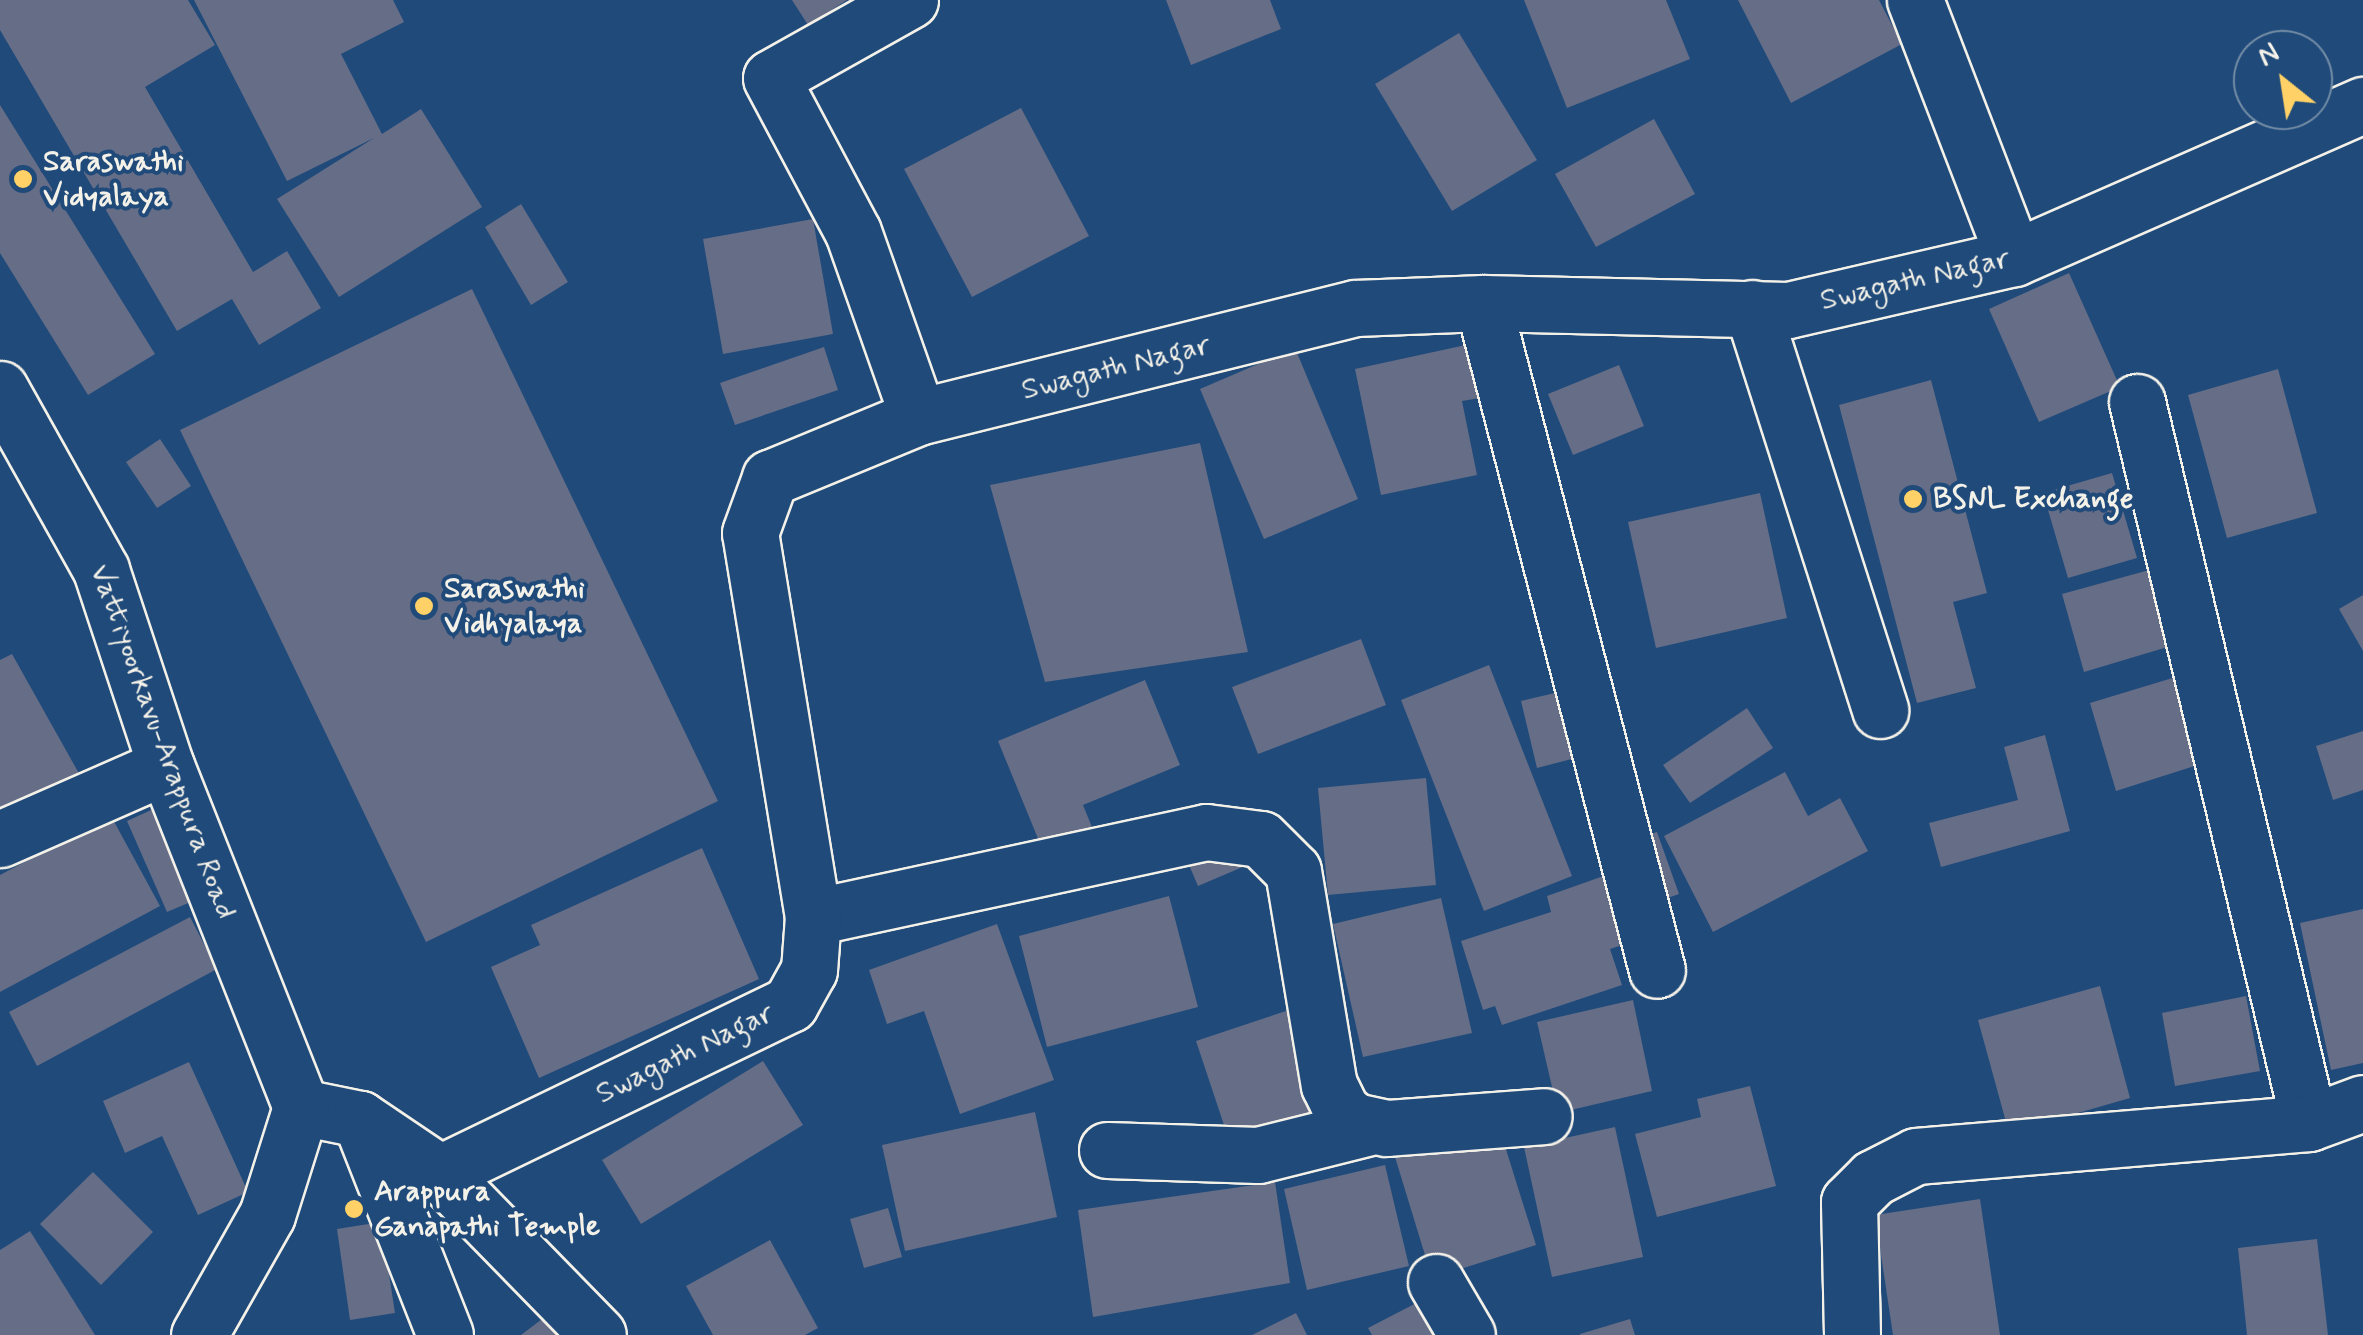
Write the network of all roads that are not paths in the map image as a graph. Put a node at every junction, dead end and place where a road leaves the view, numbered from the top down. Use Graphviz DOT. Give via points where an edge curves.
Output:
graph roads {
  1 [pos="910,0"];
  2 [pos="1915,0"];
  3 [pos="2363,105"];
  4 [pos="2014,258"];
  5 [pos="1484,303"];
  6 [pos="1752,308"];
  7 [pos="0,388"];
  8 [pos="2136,402"];
  9 [pos="918,417"];
  10 [pos="1880,710"];
  11 [pos="166,766"];
  12 [pos="0,838"];
  13 [pos="813,917"];
  14 [pos="1657,970"];
  15 [pos="2363,1102"];
  16 [pos="301,1107"];
  17 [pos="1544,1116"];
  18 [pos="360,1118"];
  19 [pos="2309,1122"];
  20 [pos="1370,1127"];
  21 [pos="1107,1150"];
  22 [pos="440,1173"];
  23 [pos="1436,1282"];
  24 [pos="199,1335"];
  25 [pos="445,1335"];
  26 [pos="598,1335"];
  27 [pos="1467,1335"];
  28 [pos="1852,1335"];
  1 -- 9 [label="street" via="770,78 852,232"];
  2 -- 4 [label="street"];
  3 -- 4 [label="street, Swagath Nagar"];
  4 -- 6 [label="street, Swagath Nagar" via="1788,310"];
  5 -- 6 [label="street, Swagath Nagar"];
  5 -- 9 [label="street, Swagath Nagar" via="1355,308"];
  5 -- 14 [label="street"];
  6 -- 10 [label="street"];
  7 -- 11 [label="street, Vattiyoorkavu-Arappura Road" via="101,570"];
  8 -- 19 [label="street"];
  9 -- 13 [label="street, Swagath Nagar" via="770,478 750,533"];
  11 -- 12 [label="street"];
  11 -- 16 [label="street, Vattiyoorkavu-Arappura Road"];
  13 -- 20 [label="street" via="1206,832 1262,838 1284,858 1298,887 1332,1098"];
  13 -- 22 [label="street, Swagath Nagar" via="809,970 790,1004"];
  15 -- 19 [label="street"];
  16 -- 18 [label="street"];
  16 -- 24 [label="street" via="267,1215"];
  17 -- 20 [label="street"];
  18 -- 22 [label="street"];
  18 -- 25 [label="street"];
  19 -- 28 [label="street" via="1916,1156 1873,1178 1849,1202"];
  20 -- 21 [label="street" via="1258,1155"];
  22 -- 26 [label="street"];
  23 -- 27 [label="street"];
}
